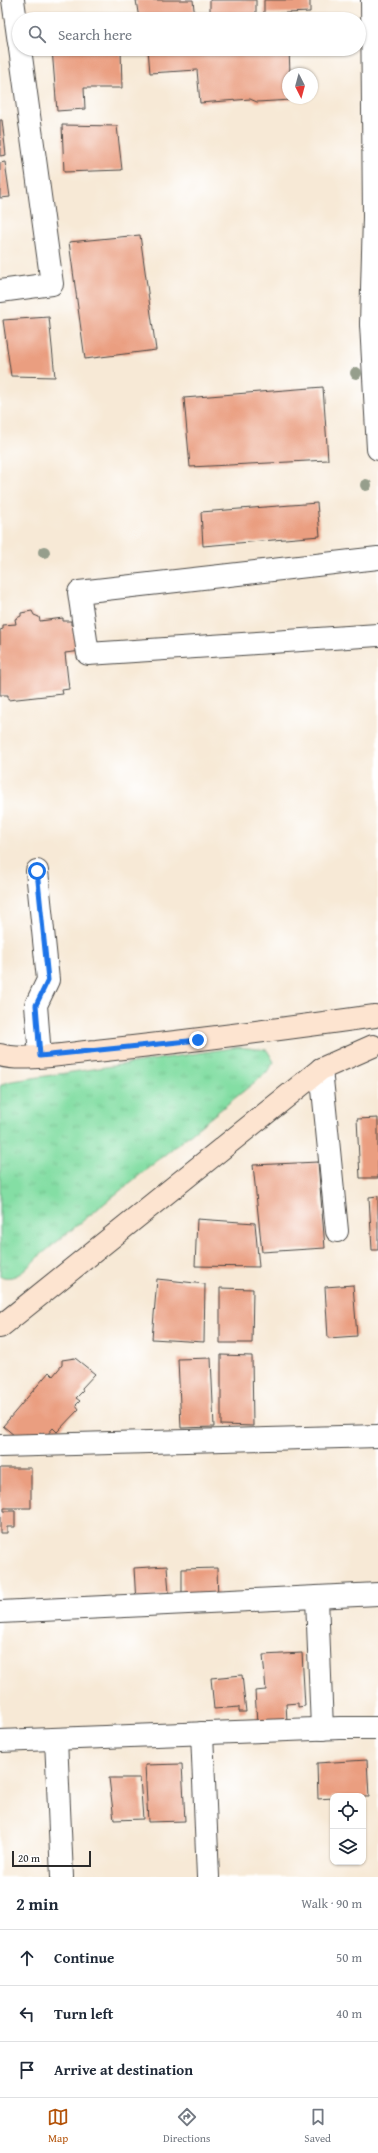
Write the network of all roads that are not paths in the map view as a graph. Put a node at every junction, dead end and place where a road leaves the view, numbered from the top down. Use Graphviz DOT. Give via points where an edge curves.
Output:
graph roads {
  1 [pos="13,0"];
  2 [pos="372,0"];
  3 [pos="15,12"];
  4 [pos="21,56"];
  5 [pos="375,84"];
  6 [pos="0,291"];
  7 [pos="374,324"];
  8 [pos="378,449"];
  9 [pos="378,558"];
  10 [pos="378,635"];
  11 [pos="37,871"];
  12 [pos="377,1015"];
  13 [pos="375,1048"];
  14 [pos="0,1055"];
  15 [pos="40,1056"];
  16 [pos="321,1069"];
  17 [pos="337,1231"];
  18 [pos="0,1327"];
  19 [pos="378,1436"];
  20 [pos="0,1446"];
  21 [pos="378,1594"];
  22 [pos="317,1598"];
  23 [pos="0,1612"];
  24 [pos="378,1728"];
  25 [pos="322,1729"];
  26 [pos="202,1734"];
  27 [pos="56,1739"];
  28 [pos="0,1741"];
  29 [pos="62,1877"];
  30 [pos="208,1877"];
  1 -- 3 [label="street"];
  2 -- 5 [label="street"];
  4 -- 6 [label="street" via="52,284"];
  5 -- 7 [label="street"];
  7 -- 8 [label="street"];
  9 -- 10 [label="street" via="79,592 88,654"];
  11 -- 15 [label="street" via="48,980 36,1005"];
  12 -- 13 [label="street" via="369,1030"];
  12 -- 15 [label="street" via="198,1040"];
  13 -- 16 [label="street"];
  14 -- 15 [label="street" via="8,1058"];
  16 -- 17 [label="street"];
  16 -- 18 [label="street"];
  19 -- 20 [label="street"];
  21 -- 22 [label="street"];
  22 -- 23 [label="street"];
  22 -- 25 [label="street"];
  24 -- 25 [label="street"];
  25 -- 26 [label="street"];
  26 -- 27 [label="street"];
  26 -- 30 [label="street"];
  27 -- 28 [label="street"];
  27 -- 29 [label="street"];
}
